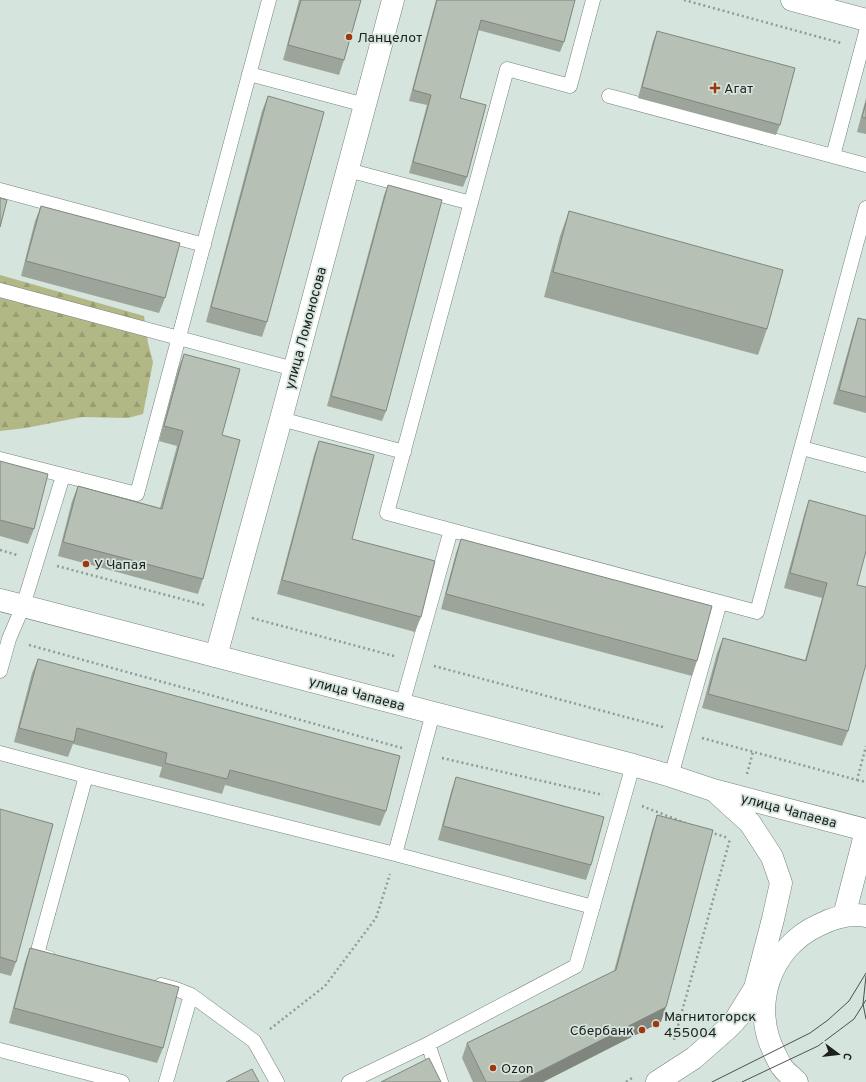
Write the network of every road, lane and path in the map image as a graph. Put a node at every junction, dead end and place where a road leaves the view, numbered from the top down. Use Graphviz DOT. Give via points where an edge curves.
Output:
graph roads {
  1 [pos="269,0"];
  2 [pos="393,0"];
  3 [pos="593,0"];
  4 [pos="684,0"];
  5 [pos="792,0"];
  6 [pos="866,20"];
  7 [pos="866,32"];
  8 [pos="862,48"];
  9 [pos="249,74"];
  10 [pos="609,96"];
  11 [pos="365,105"];
  12 [pos="833,156"];
  13 [pos="866,165"];
  14 [pos="348,170"];
  15 [pos="0,190"];
  16 [pos="471,203"];
  17 [pos="866,208"];
  18 [pos="204,245"];
  19 [pos="0,290"];
  20 [pos="179,338"];
  21 [pos="294,369"];
  22 [pos="281,419"];
  23 [pos="802,448"];
  24 [pos="404,452"];
  25 [pos="0,459"];
  26 [pos="866,465"];
  27 [pos="63,476"];
  28 [pos="451,530"];
  29 [pos="0,550"];
  30 [pos="36,560"];
  31 [pos="0,600"];
  32 [pos="720,602"];
  33 [pos="23,606"];
  34 [pos="210,607"];
  35 [pos="247,617"];
  36 [pos="216,656"];
  37 [pos="415,661"];
  38 [pos="0,671"];
  39 [pos="402,705"];
  40 [pos="433,713"];
  41 [pos="683,733"];
  42 [pos="866,746"];
  43 [pos="0,753"];
  44 [pos="632,765"];
  45 [pos="86,776"];
  46 [pos="671,776"];
  47 [pos="857,780"];
  48 [pos="866,782"];
  49 [pos="713,790"];
  50 [pos="866,831"];
  51 [pos="730,839"];
  52 [pos="396,854"];
  53 [pos="781,883"];
  54 [pos="593,907"];
  55 [pos="859,916"];
  56 [pos="60,960"];
  57 [pos="778,960"];
  58 [pos="145,981"];
  59 [pos="766,988"];
  60 [pos="191,995"];
  61 [pos="734,1022"];
  62 [pos="254,1041"];
  63 [pos="674,1042"];
  64 [pos="428,1044"];
  65 [pos="0,1050"];
  66 [pos="786,1074"];
  67 [pos="648,1078"];
  68 [pos="122,1082"];
  69 [pos="166,1082"];
  70 [pos="277,1082"];
  71 [pos="349,1082"];
  72 [pos="441,1082"];
  73 [pos="626,1082"];
  74 [pos="798,1082"];
  1 -- 9 [label="lane"];
  2 -- 11 [label="street, улица Ломоносова"];
  3 -- 16 [label="lane" via="570,86 508,69"];
  4 -- 8 [label="path"];
  5 -- 6 [label="street"];
  7 -- 8 [label="lane"];
  8 -- 12 [label="lane"];
  9 -- 11 [label="lane"];
  9 -- 18 [label="lane"];
  10 -- 12 [label="lane"];
  11 -- 14 [label="street, улица Ломоносова"];
  12 -- 13 [label="lane"];
  14 -- 16 [label="lane"];
  14 -- 21 [label="street, улица Ломоносова"];
  15 -- 18 [label="lane"];
  16 -- 24 [label="lane"];
  17 -- 23 [label="lane"];
  18 -- 20 [label="lane"];
  19 -- 20 [label="lane"];
  20 -- 21 [label="lane"];
  20 -- 27 [label="lane" via="137,494"];
  21 -- 22 [label="street, улица Ломоносова"];
  22 -- 24 [label="lane"];
  22 -- 36 [label="street, улица Ломоносова"];
  23 -- 26 [label="lane"];
  23 -- 32 [label="lane" via="757,612"];
  24 -- 28 [label="lane" via="387,513"];
  25 -- 27 [label="lane"];
  27 -- 30 [label="lane"];
  28 -- 32 [label="lane"];
  28 -- 37 [label="lane"];
  29 -- 30 [label="path"];
  30 -- 33 [label="lane"];
  30 -- 34 [label="path"];
  31 -- 33 [label="street, улица Чапаева"];
  32 -- 41 [label="lane"];
  33 -- 36 [label="street, улица Чапаева"];
  33 -- 38 [label="lane"];
  35 -- 37 [label="path"];
  36 -- 39 [label="street, улица Чапаева"];
  37 -- 39 [label="lane"];
  37 -- 41 [label="path"];
  39 -- 40 [label="street, улица Чапаева"];
  40 -- 44 [label="street, улица Чапаева"];
  40 -- 52 [label="lane"];
  41 -- 46 [label="lane"];
  41 -- 47 [label="path"];
  42 -- 47 [label="path"];
  43 -- 45 [label="lane"];
  44 -- 46 [label="street, улица Чапаева"];
  44 -- 54 [label="lane"];
  45 -- 52 [label="lane"];
  45 -- 56 [label="lane" via="37,954"];
  46 -- 49 [label="street, улица Чапаева"];
  47 -- 48 [label="path"];
  49 -- 50 [label="street, улица Чапаева"];
  49 -- 53 [label="street, улица Чапаева" via="750,823 772,857"];
  50 -- 55 [label="street"];
  51 -- 63 [label="path"];
  52 -- 54 [label="lane"];
  52 -- 62 [label="path" via="376,918 335,974 325,986"];
  53 -- 57 [label="street, улица Чапаева" via="782,936"];
  53 -- 61 [label="street" via="755,988"];
  54 -- 64 [label="lane" via="576,966"];
  55 -- 57 [label="street" via="831,919 808,930 791,944"];
  57 -- 59 [label="street"];
  58 -- 60 [label="lane"];
  59 -- 61 [label="street"];
  59 -- 66 [label="street" via="764,1004 769,1043"];
  60 -- 62 [label="lane"];
  60 -- 69 [label="lane"];
  61 -- 67 [label="street" via="694,1058"];
  62 -- 70 [label="lane"];
  64 -- 71 [label="lane"];
  64 -- 72 [label="lane"];
  65 -- 68 [label="lane"];
  66 -- 74 [label="street"];
  67 -- 73 [label="path"];
}
